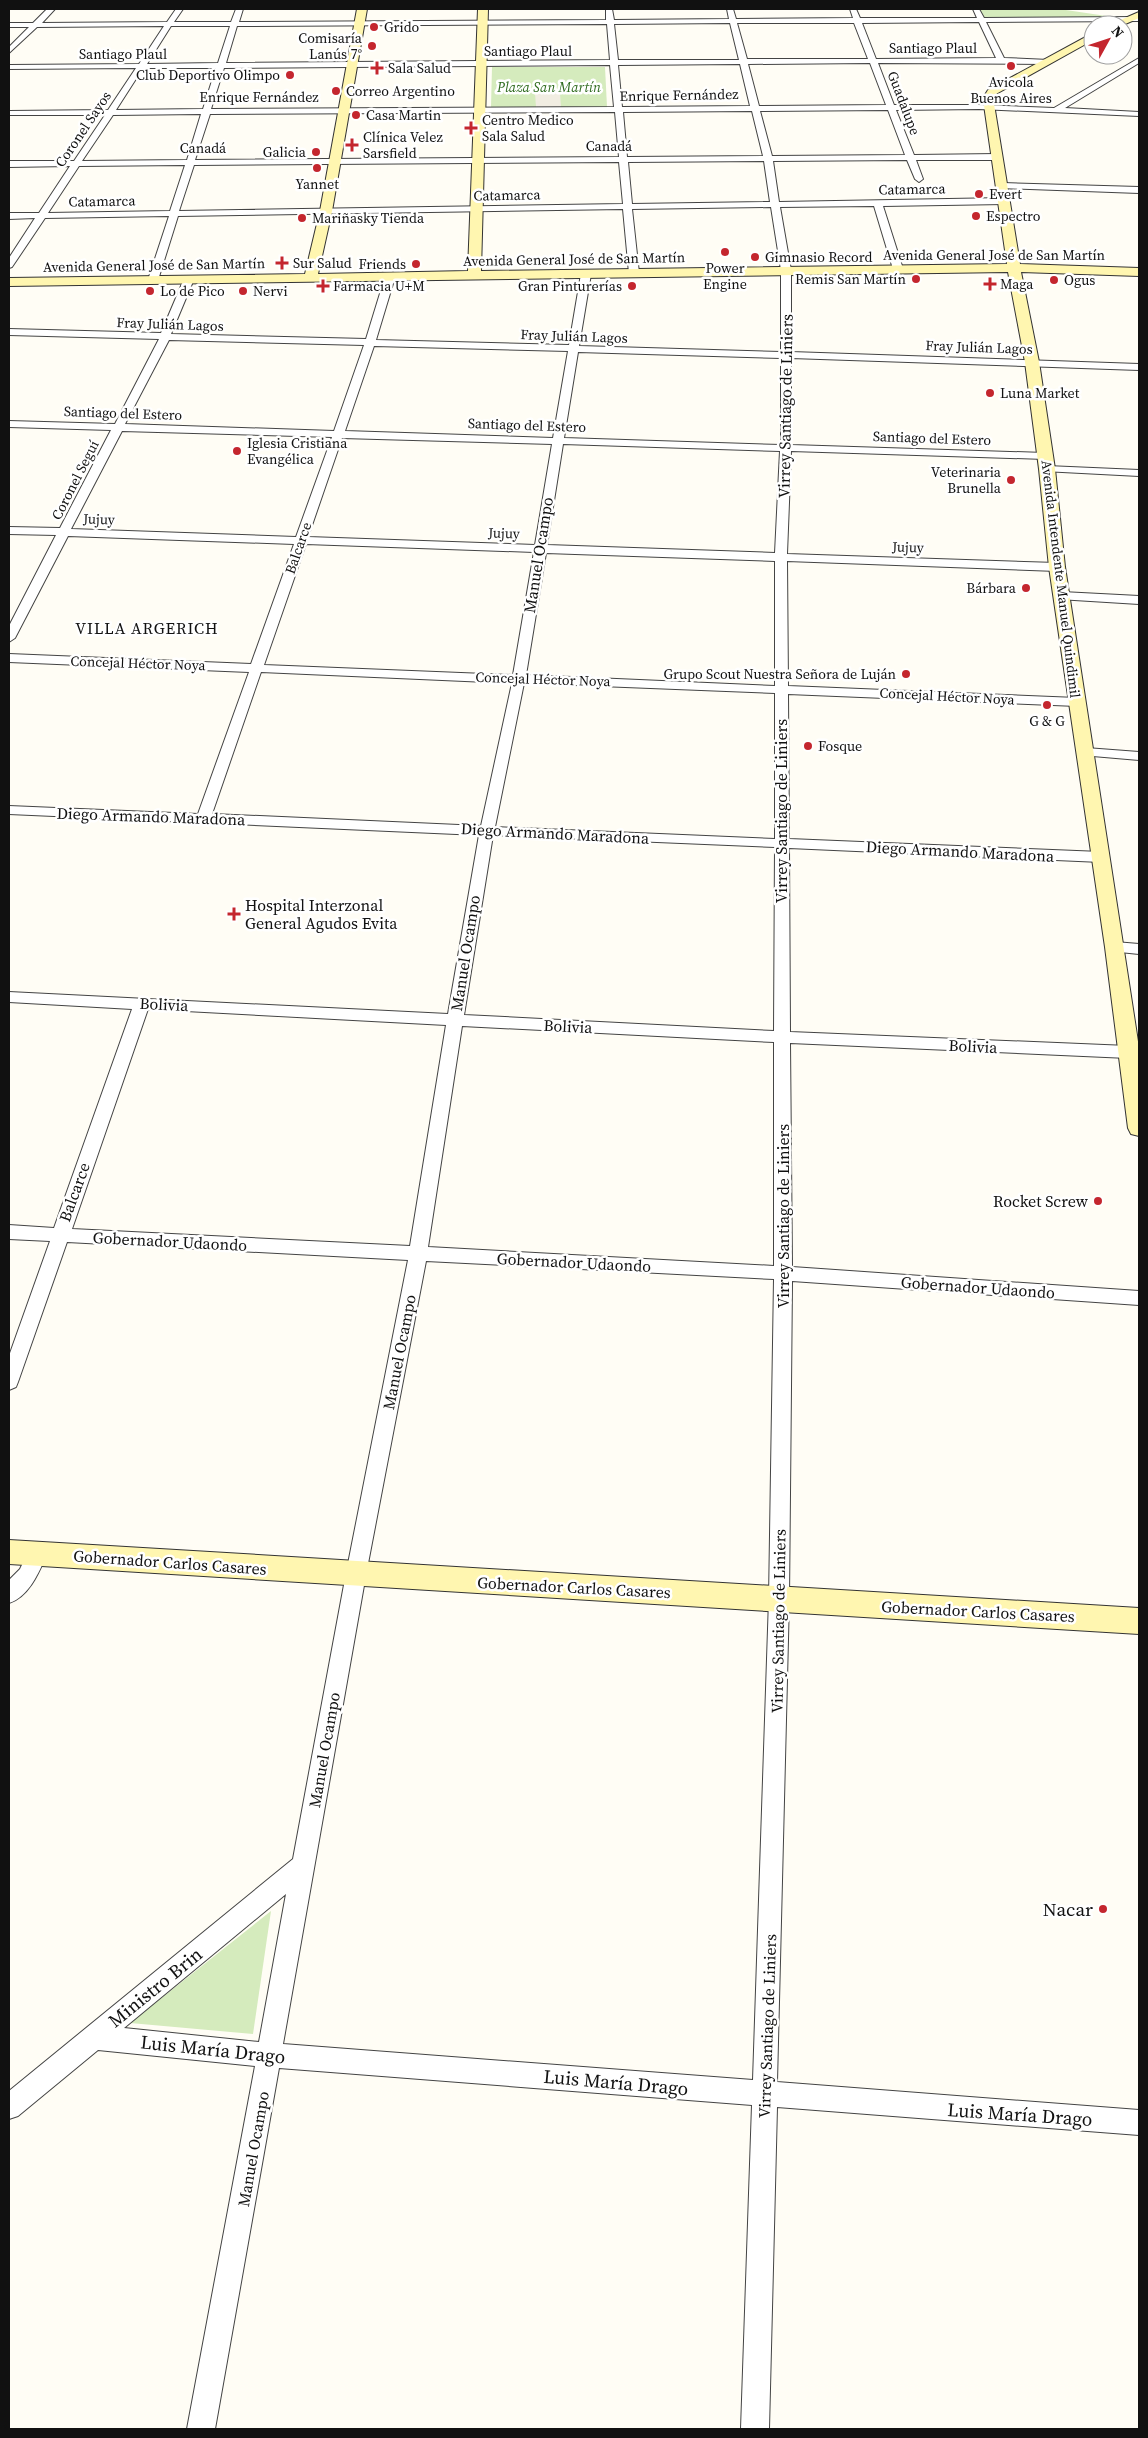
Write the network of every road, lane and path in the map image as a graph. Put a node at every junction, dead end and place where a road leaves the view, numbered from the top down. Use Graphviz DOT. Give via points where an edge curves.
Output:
graph roads {
  1 [pos="51,9"];
  2 [pos="179,9"];
  3 [pos="239,9"];
  4 [pos="362,9"];
  5 [pos="483,9"];
  6 [pos="609,9"];
  7 [pos="730,9"];
  8 [pos="853,9"];
  9 [pos="976,9"];
  10 [pos="1096,9"];
  11 [pos="1068,10"];
  12 [pos="1102,15"];
  13 [pos="857,19"];
  14 [pos="980,19"];
  15 [pos="1083,19"];
  16 [pos="733,20"];
  17 [pos="482,22"];
  18 [pos="610,22"];
  19 [pos="360,23"];
  20 [pos="168,24"];
  21 [pos="234,24"];
  22 [pos="9,25"];
  23 [pos="34,25"];
  24 [pos="1083,42"];
  25 [pos="9,51"];
  26 [pos="1002,60"];
  27 [pos="1139,60"];
  28 [pos="874,61"];
  29 [pos="744,62"];
  30 [pos="1046,62"];
  31 [pos="612,63"];
  32 [pos="482,64"];
  33 [pos="353,65"];
  34 [pos="140,66"];
  35 [pos="221,66"];
  36 [pos="9,67"];
  37 [pos="756,108"];
  38 [pos="890,108"];
  39 [pos="990,108"];
  40 [pos="618,109"];
  41 [pos="344,110"];
  42 [pos="480,110"];
  43 [pos="206,111"];
  44 [pos="1055,111"];
  45 [pos="9,112"];
  46 [pos="111,112"];
  47 [pos="1139,114"];
  48 [pos="911,157"];
  49 [pos="998,157"];
  50 [pos="623,159"];
  51 [pos="768,159"];
  52 [pos="476,160"];
  53 [pos="335,161"];
  54 [pos="190,162"];
  55 [pos="76,163"];
  56 [pos="9,164"];
  57 [pos="919,179"];
  58 [pos="1003,186"];
  59 [pos="1139,190"];
  60 [pos="1005,201"];
  61 [pos="878,203"];
  62 [pos="776,205"];
  63 [pos="627,206"];
  64 [pos="475,209"];
  65 [pos="326,211"];
  66 [pos="174,214"];
  67 [pos="9,216"];
  68 [pos="42,216"];
  69 [pos="9,265"];
  70 [pos="1014,268"];
  71 [pos="898,269"];
  72 [pos="786,270"];
  73 [pos="1139,272"];
  74 [pos="634,273"];
  75 [pos="586,274"];
  76 [pos="474,276"];
  77 [pos="390,277"];
  78 [pos="310,278"];
  79 [pos="189,279"];
  80 [pos="153,280"];
  81 [pos="9,282"];
  82 [pos="9,332"];
  83 [pos="165,337"];
  84 [pos="370,344"];
  85 [pos="574,350"];
  86 [pos="786,355"];
  87 [pos="1032,362"];
  88 [pos="1139,367"];
  89 [pos="9,424"];
  90 [pos="118,428"];
  91 [pos="338,434"];
  92 [pos="557,441"];
  93 [pos="786,448"];
  94 [pos="1046,462"];
  95 [pos="1139,473"];
  96 [pos="9,530"];
  97 [pos="64,532"];
  98 [pos="301,540"];
  99 [pos="539,550"];
  100 [pos="781,559"];
  101 [pos="1057,566"];
  102 [pos="1062,596"];
  103 [pos="1139,600"];
  104 [pos="9,638"];
  105 [pos="9,658"];
  106 [pos="256,668"];
  107 [pos="519,678"];
  108 [pos="781,688"];
  109 [pos="1077,702"];
  110 [pos="1086,752"];
  111 [pos="1139,756"];
  112 [pos="9,810"];
  113 [pos="204,818"];
  114 [pos="486,830"];
  115 [pos="781,843"];
  116 [pos="1102,857"];
  117 [pos="1115,947"];
  118 [pos="1139,949"];
  119 [pos="9,997"];
  120 [pos="142,1003"];
  121 [pos="455,1020"];
  122 [pos="782,1037"];
  123 [pos="1128,1052"];
  124 [pos="1139,1128"];
  125 [pos="9,1232"];
  126 [pos="59,1235"];
  127 [pos="418,1254"];
  128 [pos="783,1273"];
  129 [pos="1139,1298"];
  130 [pos="9,1382"];
  131 [pos="9,1552"];
  132 [pos="37,1554"];
  133 [pos="356,1574"];
  134 [pos="9,1594"];
  135 [pos="779,1599"];
  136 [pos="1139,1621"];
  137 [pos="302,1866"];
  138 [pos="94,2037"];
  139 [pos="270,2055"];
  140 [pos="766,2094"];
  141 [pos="9,2107"];
  142 [pos="1139,2123"];
  143 [pos="201,2429"];
  144 [pos="755,2429"];
  1 -- 23 [label="street"];
  2 -- 20 [label="street, Coronel Sayos"];
  3 -- 21 [label="street"];
  4 -- 19 [label="street"];
  5 -- 17 [label="street"];
  6 -- 18 [label="street"];
  7 -- 16 [label="street, Virrey Santiago de Liniers"];
  8 -- 13 [label="street, Guadalupe"];
  9 -- 14 [label="street"];
  10 -- 12 [label="street"];
  11 -- 12 [label="street"];
  13 -- 14 [label="street"];
  13 -- 16 [label="street"];
  13 -- 28 [label="street, Guadalupe"];
  14 -- 15 [label="street"];
  14 -- 26 [label="street"];
  16 -- 18 [label="street"];
  16 -- 29 [label="street, Virrey Santiago de Liniers"];
  17 -- 18 [label="street"];
  17 -- 19 [label="street"];
  17 -- 32 [label="street"];
  18 -- 31 [label="street"];
  19 -- 21 [label="street"];
  19 -- 33 [label="street"];
  20 -- 21 [label="street"];
  20 -- 23 [label="street"];
  20 -- 34 [label="street, Coronel Sayos"];
  21 -- 35 [label="street"];
  22 -- 23 [label="street"];
  23 -- 25 [label="street"];
  24 -- 30 [label="street"];
  26 -- 28 [label="street, Santiago Plaul"];
  26 -- 30 [label="street, Santiago Plaul"];
  27 -- 44 [label="street"];
  28 -- 29 [label="street, Santiago Plaul"];
  28 -- 38 [label="street, Guadalupe"];
  29 -- 31 [label="street, Santiago Plaul"];
  29 -- 37 [label="street, Virrey Santiago de Liniers"];
  30 -- 39 [label="street" via="992,92 988,98"];
  31 -- 32 [label="street, Santiago Plaul"];
  31 -- 40 [label="street"];
  32 -- 33 [label="street, Santiago Plaul"];
  32 -- 42 [label="street"];
  33 -- 35 [label="street, Santiago Plaul"];
  33 -- 41 [label="street"];
  34 -- 35 [label="street, Santiago Plaul"];
  34 -- 36 [label="street, Santiago Plaul"];
  34 -- 46 [label="street, Coronel Sayos"];
  35 -- 43 [label="street"];
  37 -- 38 [label="street, Enrique Fernández"];
  37 -- 40 [label="street, Enrique Fernández"];
  37 -- 51 [label="street, Virrey Santiago de Liniers"];
  38 -- 39 [label="street, Enrique Fernández"];
  38 -- 48 [label="street, Guadalupe"];
  39 -- 44 [label="street, Enrique Fernández"];
  39 -- 49 [label="street, Avenida Intendente Manuel Quindimil"];
  40 -- 42 [label="street, Enrique Fernández"];
  40 -- 50 [label="street"];
  41 -- 42 [label="street, Enrique Fernández"];
  41 -- 43 [label="street, Enrique Fernández"];
  41 -- 53 [label="street"];
  42 -- 52 [label="street"];
  43 -- 46 [label="street, Enrique Fernández"];
  43 -- 54 [label="street"];
  44 -- 47 [label="street, Enrique Fernández"];
  45 -- 46 [label="street, Enrique Fernández"];
  46 -- 55 [label="street, Coronel Sayos"];
  48 -- 49 [label="street, Canadá"];
  48 -- 51 [label="street, Canadá"];
  48 -- 57 [label="street, Guadalupe"];
  49 -- 58 [label="street, Avenida Intendente Manuel Quindimil"];
  50 -- 51 [label="street, Canadá"];
  50 -- 52 [label="street, Canadá"];
  50 -- 63 [label="street"];
  51 -- 62 [label="street, Virrey Santiago de Liniers"];
  52 -- 53 [label="street, Canadá"];
  52 -- 64 [label="street"];
  53 -- 54 [label="street, Canadá"];
  53 -- 65 [label="street"];
  54 -- 55 [label="street, Canadá"];
  54 -- 66 [label="street"];
  55 -- 56 [label="street, Canadá"];
  55 -- 68 [label="street, Coronel Sayos"];
  58 -- 59 [label="street"];
  58 -- 60 [label="street, Avenida Intendente Manuel Quindimil"];
  60 -- 61 [label="street, Catamarca"];
  60 -- 70 [label="street, Avenida Intendente Manuel Quindimil"];
  61 -- 62 [label="street, Catamarca"];
  61 -- 71 [label="street"];
  62 -- 63 [label="street, Catamarca"];
  62 -- 72 [label="street, Virrey Santiago de Liniers"];
  63 -- 64 [label="street, Catamarca"];
  63 -- 74 [label="street"];
  64 -- 65 [label="street, Catamarca"];
  64 -- 76 [label="street"];
  65 -- 66 [label="street, Catamarca"];
  65 -- 78 [label="street"];
  66 -- 68 [label="street, Catamarca"];
  66 -- 80 [label="street"];
  67 -- 68 [label="street, Catamarca"];
  68 -- 69 [label="street, Coronel Sayos"];
  70 -- 71 [label="street, Avenida General José de San Martín"];
  70 -- 73 [label="street, Avenida General José de San Martín"];
  70 -- 87 [label="street, Avenida Intendente Manuel Quindimil"];
  71 -- 72 [label="street, Avenida General José de San Martín"];
  72 -- 74 [label="street, Avenida General José de San Martín"];
  72 -- 86 [label="street, Virrey Santiago de Liniers"];
  74 -- 75 [label="street, Avenida General José de San Martín"];
  75 -- 76 [label="street, Avenida General José de San Martín"];
  75 -- 85 [label="street, Manuel Ocampo"];
  76 -- 77 [label="street, Avenida General José de San Martín"];
  77 -- 78 [label="street, Avenida General José de San Martín"];
  77 -- 84 [label="street, Balcarce"];
  78 -- 79 [label="street, Avenida General José de San Martín"];
  79 -- 80 [label="street, Avenida General José de San Martín"];
  79 -- 83 [label="street, Coronel Seguí"];
  80 -- 81 [label="street, Avenida General José de San Martín"];
  82 -- 83 [label="street, Fray Julián Lagos"];
  83 -- 84 [label="street, Fray Julián Lagos"];
  83 -- 90 [label="street, Coronel Seguí"];
  84 -- 85 [label="street, Fray Julián Lagos"];
  84 -- 91 [label="street, Balcarce"];
  85 -- 86 [label="street, Fray Julián Lagos"];
  85 -- 92 [label="street, Manuel Ocampo"];
  86 -- 87 [label="street, Fray Julián Lagos"];
  86 -- 93 [label="street, Virrey Santiago de Liniers"];
  87 -- 88 [label="street, Fray Julián Lagos"];
  87 -- 94 [label="street, Avenida Intendente Manuel Quindimil"];
  89 -- 90 [label="street, Santiago del Estero"];
  90 -- 91 [label="street, Santiago del Estero"];
  90 -- 97 [label="street, Coronel Seguí"];
  91 -- 92 [label="street, Santiago del Estero"];
  91 -- 98 [label="street, Balcarce"];
  92 -- 93 [label="street, Santiago del Estero"];
  92 -- 99 [label="street, Manuel Ocampo"];
  93 -- 94 [label="street, Santiago del Estero"];
  93 -- 100 [label="street, Virrey Santiago de Liniers"];
  94 -- 95 [label="street, Santiago del Estero"];
  94 -- 101 [label="street, Avenida Intendente Manuel Quindimil"];
  96 -- 97 [label="street, Jujuy"];
  97 -- 98 [label="street, Jujuy"];
  97 -- 104 [label="street, Coronel Seguí"];
  98 -- 99 [label="street, Jujuy"];
  98 -- 106 [label="street, Balcarce"];
  99 -- 100 [label="street, Jujuy"];
  99 -- 107 [label="street, Manuel Ocampo"];
  100 -- 101 [label="street, Jujuy"];
  100 -- 108 [label="street, Virrey Santiago de Liniers"];
  101 -- 102 [label="street, Avenida Intendente Manuel Quindimil"];
  102 -- 103 [label="street"];
  102 -- 109 [label="street, Avenida Intendente Manuel Quindimil"];
  105 -- 106 [label="street, Concejal Héctor Noya"];
  106 -- 107 [label="street, Concejal Héctor Noya"];
  106 -- 113 [label="street, Balcarce"];
  107 -- 108 [label="street, Concejal Héctor Noya"];
  107 -- 114 [label="street, Manuel Ocampo"];
  108 -- 109 [label="street, Concejal Héctor Noya"];
  108 -- 115 [label="street, Virrey Santiago de Liniers"];
  109 -- 110 [label="street, Avenida Intendente Manuel Quindimil"];
  110 -- 111 [label="street"];
  110 -- 116 [label="street, Avenida Intendente Manuel Quindimil"];
  112 -- 113 [label="street, Diego Armando Maradona"];
  113 -- 114 [label="street, Diego Armando Maradona"];
  114 -- 115 [label="street, Diego Armando Maradona"];
  114 -- 121 [label="street, Manuel Ocampo"];
  115 -- 116 [label="street, Diego Armando Maradona"];
  115 -- 122 [label="street, Virrey Santiago de Liniers"];
  116 -- 117 [label="street, Avenida Intendente Manuel Quindimil"];
  117 -- 118 [label="street"];
  117 -- 123 [label="street, Avenida Intendente Manuel Quindimil"];
  119 -- 120 [label="street, Bolivia"];
  120 -- 121 [label="street, Bolivia"];
  120 -- 126 [label="street, Balcarce"];
  121 -- 122 [label="street, Bolivia"];
  121 -- 127 [label="street, Manuel Ocampo"];
  122 -- 123 [label="street, Bolivia"];
  122 -- 128 [label="street, Virrey Santiago de Liniers"];
  123 -- 124 [label="street, Avenida Intendente Manuel Quindimil"];
  125 -- 126 [label="street, Gobernador Udaondo"];
  126 -- 127 [label="street, Gobernador Udaondo"];
  126 -- 130 [label="street, Balcarce"];
  127 -- 128 [label="street, Gobernador Udaondo"];
  127 -- 133 [label="street, Manuel Ocampo"];
  128 -- 129 [label="street, Gobernador Udaondo"];
  128 -- 135 [label="street, Virrey Santiago de Liniers"];
  131 -- 132 [label="street, Gobernador Carlos Casares"];
  132 -- 133 [label="street, Gobernador Carlos Casares"];
  132 -- 134 [label="street" via="27,1575"];
  133 -- 135 [label="street, Gobernador Carlos Casares"];
  133 -- 137 [label="street, Manuel Ocampo"];
  135 -- 136 [label="street, Gobernador Carlos Casares"];
  135 -- 140 [label="street, Virrey Santiago de Liniers"];
  137 -- 138 [label="street, Ministro Brin"];
  137 -- 139 [label="street, Manuel Ocampo"];
  138 -- 139 [label="street, Luis María Drago"];
  138 -- 141 [label="street, Ministro Brin"];
  139 -- 140 [label="street, Luis María Drago"];
  139 -- 143 [label="street, Manuel Ocampo"];
  140 -- 142 [label="street, Luis María Drago"];
  140 -- 144 [label="street, Virrey Santiago de Liniers"];
}
